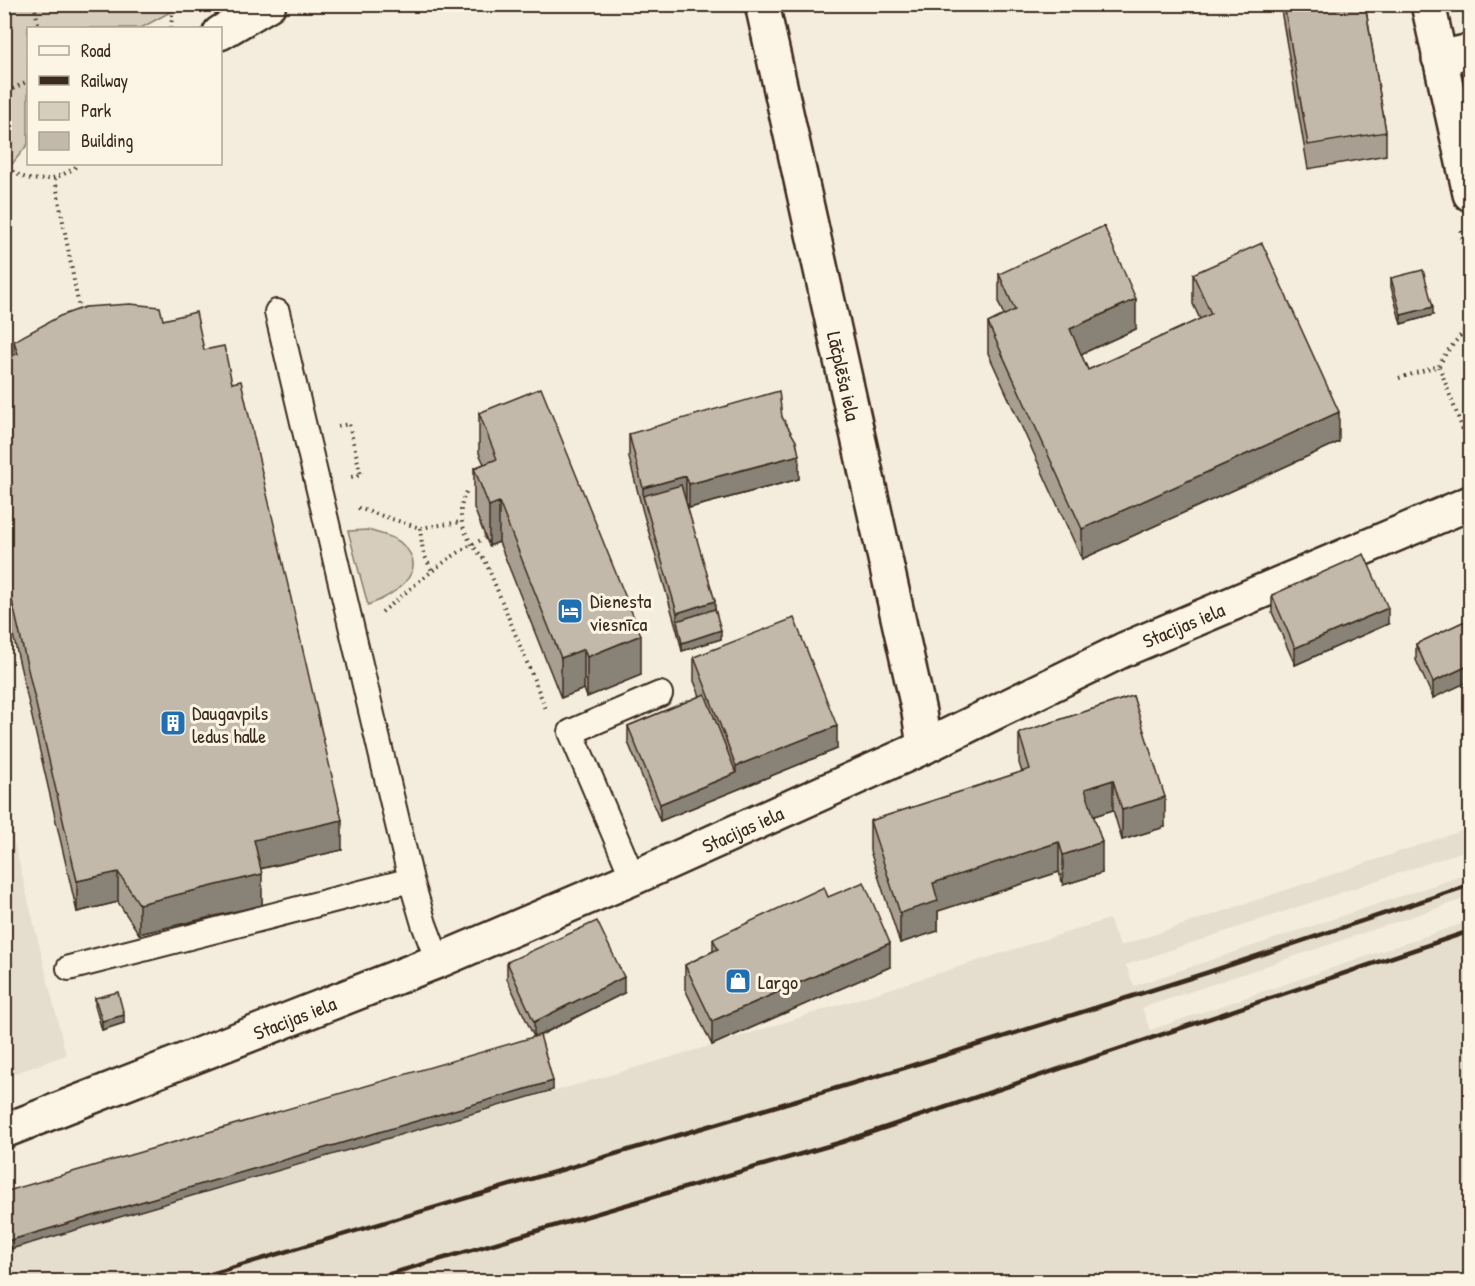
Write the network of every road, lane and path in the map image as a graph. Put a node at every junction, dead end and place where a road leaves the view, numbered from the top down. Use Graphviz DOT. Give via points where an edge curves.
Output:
graph roads {
  1 [pos="34,4"];
  2 [pos="173,4"];
  3 [pos="269,4"];
  4 [pos="762,4"];
  5 [pos="1428,4"];
  6 [pos="39,27"];
  7 [pos="171,27"];
  8 [pos="222,32"];
  9 [pos="1455,55"];
  10 [pos="4,70"];
  11 [pos="27,82"];
  12 [pos="9,91"];
  13 [pos="4,97"];
  14 [pos="4,163"];
  15 [pos="78,165"];
  16 [pos="55,179"];
  17 [pos="1470,194"];
  18 [pos="277,312"];
  19 [pos="81,319"];
  20 [pos="1470,324"];
  21 [pos="1439,366"];
  22 [pos="1399,378"];
  23 [pos="1470,448"];
  24 [pos="466,492"];
  25 [pos="320,495"];
  26 [pos="1470,503"];
  27 [pos="461,522"];
  28 [pos="420,528"];
  29 [pos="495,534"];
  30 [pos="470,543"];
  31 [pos="432,571"];
  32 [pos="354,635"];
  33 [pos="660,694"];
  34 [pos="571,732"];
  35 [pos="924,747"];
  36 [pos="633,878"];
  37 [pos="411,880"];
  38 [pos="438,961"];
  39 [pos="69,968"];
  40 [pos="4,1131"];
  1 -- 6 [label="path"];
  2 -- 7 [label="path"];
  3 -- 8 [label="street"];
  4 -- 35 [label="street, Lāčplēša iela"];
  5 -- 9 [label="street"];
  9 -- 17 [label="street"];
  10 -- 12 [label="path"];
  11 -- 12 [label="path"];
  12 -- 13 [label="path"];
  14 -- 16 [label="path" via="22,176"];
  15 -- 16 [label="path"];
  16 -- 19 [label="path"];
  18 -- 25 [label="lane"];
  20 -- 21 [label="path"];
  21 -- 22 [label="path"];
  21 -- 23 [label="path"];
  24 -- 27 [label="path" via="460,503"];
  25 -- 28 [label="path"];
  25 -- 32 [label="lane"];
  26 -- 35 [label="street, Stacijas iela" via="1123,650"];
  27 -- 28 [label="path"];
  27 -- 30 [label="path"];
  28 -- 31 [label="path" via="423,552"];
  29 -- 30 [label="path"];
  30 -- 31 [label="path"];
  30 -- 34 [label="path" via="485,560 544,707"];
  31 -- 32 [label="path"];
  32 -- 37 [label="lane"];
  33 -- 34 [label="lane"];
  34 -- 36 [label="lane"];
  35 -- 36 [label="street, Stacijas iela"];
  36 -- 38 [label="street, Stacijas iela"];
  37 -- 38 [label="lane"];
  37 -- 39 [label="lane"];
  38 -- 40 [label="street, Stacijas iela"];
}
